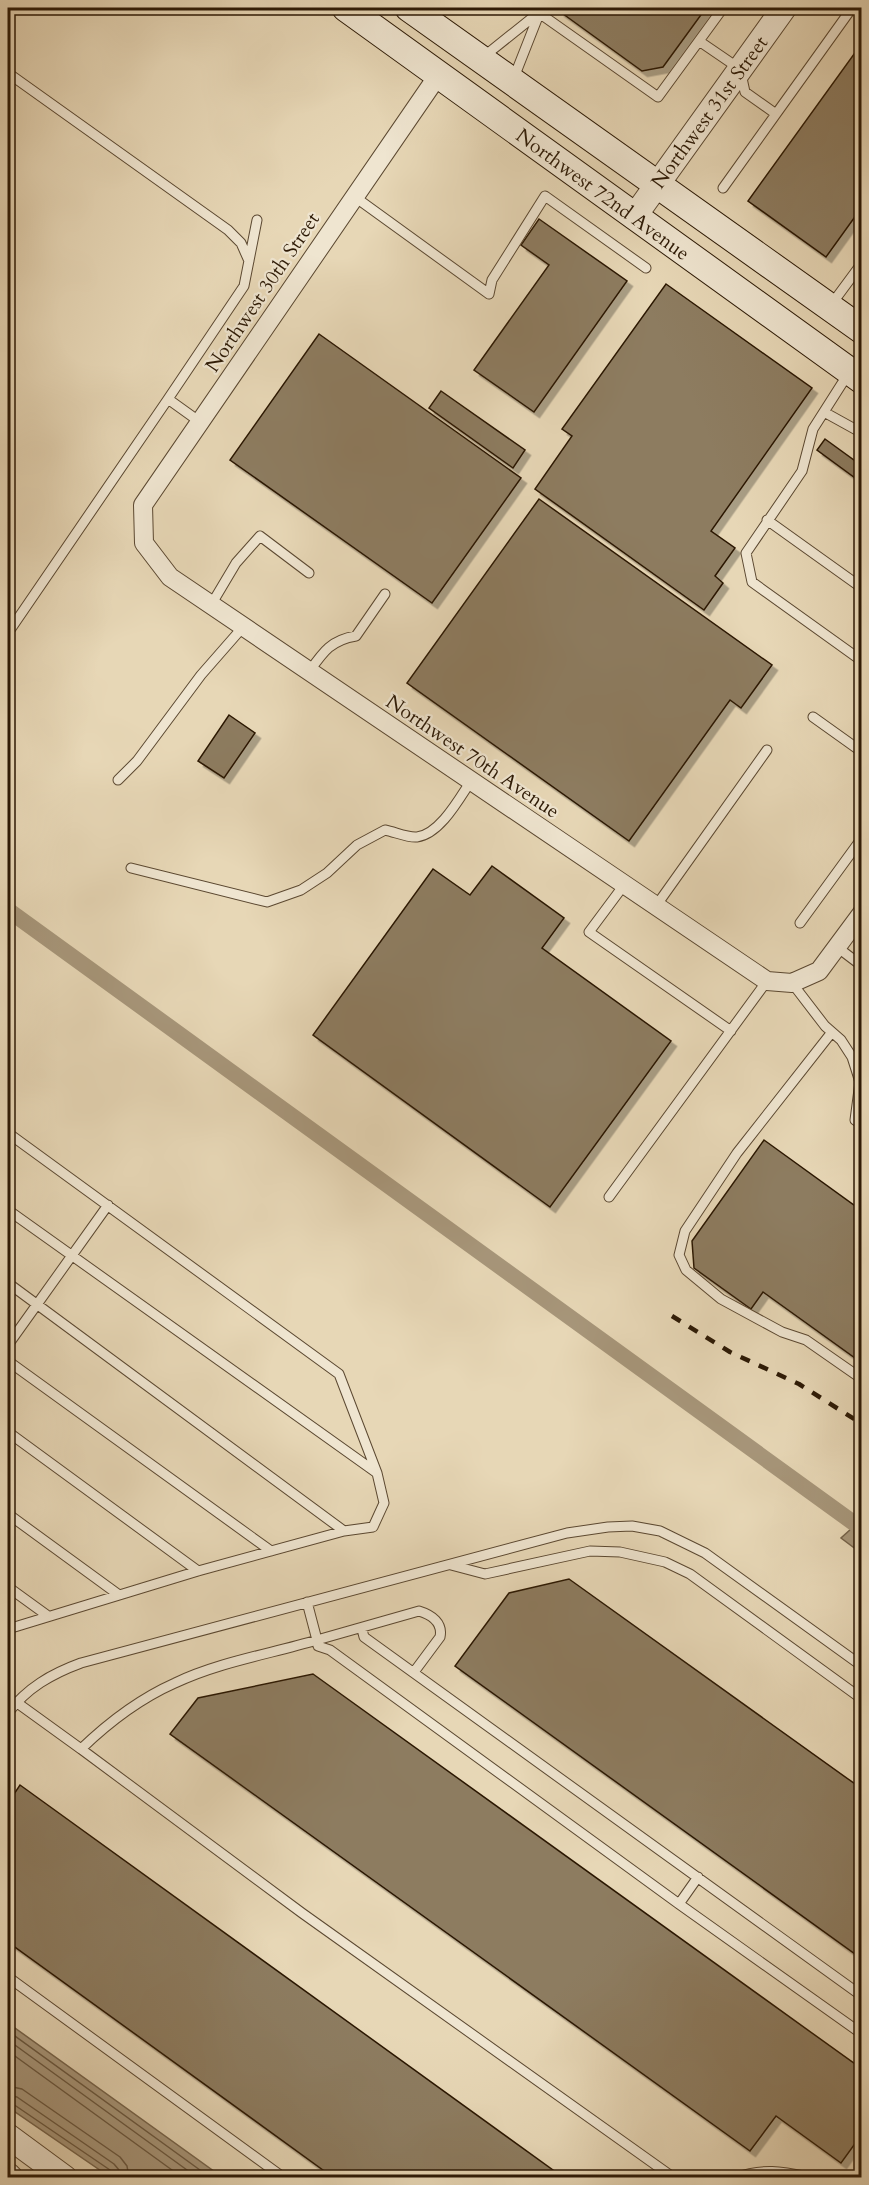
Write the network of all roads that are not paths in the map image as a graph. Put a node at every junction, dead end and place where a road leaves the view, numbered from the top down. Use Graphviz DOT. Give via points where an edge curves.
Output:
graph roads {
  1 [pos="346,8"];
  2 [pos="409,8"];
  3 [pos="723,8"];
  4 [pos="784,8"];
  5 [pos="852,8"];
  6 [pos="538,9"];
  7 [pos="699,41"];
  8 [pos="481,59"];
  9 [pos="740,69"];
  10 [pos="8,73"];
  11 [pos="439,74"];
  12 [pos="512,81"];
  13 [pos="776,114"];
  14 [pos="657,185"];
  15 [pos="723,188"];
  16 [pos="355,196"];
  17 [pos="634,217"];
  18 [pos="257,220"];
  19 [pos="249,261"];
  20 [pos="861,263"];
  21 [pos="646,268"];
  22 [pos="830,308"];
  23 [pos="860,325"];
  24 [pos="855,376"];
  25 [pos="168,399"];
  26 [pos="824,412"];
  27 [pos="200,422"];
  28 [pos="861,433"];
  29 [pos="767,520"];
  30 [pos="144,543"];
  31 [pos="309,573"];
  32 [pos="861,588"];
  33 [pos="386,594"];
  34 [pos="211,605"];
  35 [pos="243,627"];
  36 [pos="8,633"];
  37 [pos="861,661"];
  38 [pos="309,672"];
  39 [pos="813,717"];
  40 [pos="767,750"];
  41 [pos="861,752"];
  42 [pos="118,780"];
  43 [pos="471,782"];
  44 [pos="861,838"];
  45 [pos="131,868"];
  46 [pos="624,885"];
  47 [pos="656,906"];
  48 [pos="861,913"];
  49 [pos="800,923"];
  50 [pos="837,947"];
  51 [pos="861,966"];
  52 [pos="767,981"];
  53 [pos="792,983"];
  54 [pos="731,1031"];
  55 [pos="832,1032"];
  56 [pos="861,1125"];
  57 [pos="8,1133"];
  58 [pos="609,1197"];
  59 [pos="108,1205"];
  60 [pos="8,1210"];
  61 [pos="72,1256"];
  62 [pos="8,1283"];
  63 [pos="37,1305"];
  64 [pos="8,1345"];
  65 [pos="8,1361"];
  66 [pos="861,1379"];
  67 [pos="8,1432"];
  68 [pos="377,1473"];
  69 [pos="8,1514"];
  70 [pos="344,1532"];
  71 [pos="271,1551"];
  72 [pos="449,1564"];
  73 [pos="198,1571"];
  74 [pos="8,1587"];
  75 [pos="119,1595"];
  76 [pos="307,1602"];
  77 [pos="48,1616"];
  78 [pos="8,1629"];
  79 [pos="362,1629"];
  80 [pos="317,1640"];
  81 [pos="861,1666"];
  82 [pos="414,1672"];
  83 [pos="861,1699"];
  84 [pos="16,1702"];
  85 [pos="8,1713"];
  86 [pos="81,1749"];
  87 [pos="698,1877"];
  88 [pos="679,1904"];
  89 [pos="8,1977"];
  90 [pos="861,1996"];
  91 [pos="861,2034"];
  92 [pos="8,2136"];
  93 [pos="65,2178"];
  94 [pos="284,2178"];
  95 [pos="674,2178"];
  96 [pos="735,2178"];
  97 [pos="814,2178"];
  1 -- 11 [label="main road, Northwest 72nd Avenue"];
  2 -- 8 [label="main road, Northwest 72nd Avenue"];
  3 -- 7 [label="lane"];
  4 -- 9 [label="street, Northwest 31st Street"];
  5 -- 13 [label="lane"];
  6 -- 7 [label="lane" via="657,97"];
  6 -- 8 [label="lane"];
  6 -- 12 [label="lane"];
  7 -- 9 [label="lane"];
  8 -- 12 [label="main road, Northwest 72nd Avenue"];
  9 -- 13 [label="lane" via="746,92"];
  9 -- 14 [label="street, Northwest 31st Street"];
  10 -- 19 [label="lane" via="228,230 241,243"];
  11 -- 16 [label="street, Northwest 30th Street"];
  11 -- 17 [label="main road, Northwest 72nd Avenue"];
  12 -- 14 [label="main road, Northwest 72nd Avenue"];
  13 -- 15 [label="lane"];
  14 -- 17 [label="street, Northwest 31st Street"];
  14 -- 22 [label="main road, Northwest 72nd Avenue"];
  16 -- 21 [label="lane" via="489,294 492,280 545,196"];
  16 -- 27 [label="street, Northwest 30th Street"];
  17 -- 24 [label="main road, Northwest 72nd Avenue"];
  18 -- 19 [label="lane"];
  19 -- 25 [label="lane" via="244,286"];
  20 -- 22 [label="lane"];
  22 -- 23 [label="main road, Northwest 72nd Avenue"];
  24 -- 26 [label="lane"];
  25 -- 27 [label="lane"];
  25 -- 36 [label="lane"];
  26 -- 28 [label="lane"];
  26 -- 29 [label="lane" via="813,429 802,471"];
  27 -- 30 [label="street, Northwest 30th Street" via="143,505"];
  29 -- 32 [label="lane"];
  29 -- 37 [label="lane" via="746,553 752,582"];
  30 -- 34 [label="street, Northwest 70th Avenue" via="170,577"];
  31 -- 34 [label="lane" via="260,536 236,563"];
  33 -- 38 [label="lane" via="356,636 343,638 324,649"];
  34 -- 35 [label="street, Northwest 70th Avenue"];
  35 -- 38 [label="street, Northwest 70th Avenue"];
  35 -- 42 [label="lane"];
  38 -- 43 [label="street, Northwest 70th Avenue"];
  39 -- 41 [label="lane"];
  40 -- 47 [label="lane"];
  43 -- 45 [label="lane" via="452,811 429,834 415,838 386,830 357,845 327,873 301,890 267,902"];
  43 -- 46 [label="street, Northwest 70th Avenue"];
  44 -- 49 [label="lane"];
  46 -- 47 [label="street, Northwest 70th Avenue"];
  46 -- 54 [label="lane" via="589,932"];
  47 -- 52 [label="street, Northwest 70th Avenue"];
  48 -- 50 [label="street"];
  50 -- 51 [label="lane"];
  50 -- 53 [label="street" via="819,971"];
  52 -- 53 [label="street, Northwest 70th Avenue"];
  52 -- 54 [label="lane"];
  53 -- 55 [label="lane"];
  54 -- 58 [label="lane"];
  55 -- 56 [label="lane" via="858,1071 860,1095 855,1120"];
  55 -- 66 [label="lane" via="737,1153 685,1232 679,1254 686,1270 722,1299 782,1332 807,1340"];
  57 -- 59 [label="lane"];
  59 -- 61 [label="lane"];
  59 -- 68 [label="lane" via="339,1374"];
  60 -- 61 [label="lane"];
  61 -- 63 [label="lane"];
  61 -- 68 [label="lane"];
  62 -- 63 [label="lane"];
  63 -- 64 [label="lane"];
  63 -- 70 [label="lane"];
  65 -- 71 [label="lane"];
  67 -- 73 [label="lane"];
  68 -- 70 [label="lane" via="384,1503 373,1527"];
  69 -- 75 [label="lane"];
  70 -- 71 [label="lane"];
  71 -- 73 [label="lane"];
  72 -- 76 [label="lane"];
  72 -- 81 [label="lane" via="577,1531 632,1526 660,1531 705,1552"];
  72 -- 83 [label="lane" via="485,1574 590,1551 620,1552 665,1562 690,1574"];
  73 -- 75 [label="lane"];
  74 -- 77 [label="lane"];
  75 -- 77 [label="lane"];
  76 -- 80 [label="lane"];
  76 -- 84 [label="lane" via="68,1668 38,1683"];
  77 -- 78 [label="lane"];
  79 -- 80 [label="lane"];
  79 -- 82 [label="lane" via="364,1637"];
  79 -- 82 [label="lane" via="419,1611 436,1620 442,1631 440,1637"];
  80 -- 86 [label="lane" via="175,1682 126,1710"];
  80 -- 88 [label="lane" via="318,1646 330,1650"];
  82 -- 87 [label="lane"];
  84 -- 85 [label="lane"];
  84 -- 86 [label="lane"];
  86 -- 95 [label="lane" via="302,1913"];
  87 -- 88 [label="lane"];
  87 -- 90 [label="lane"];
  88 -- 91 [label="lane"];
  89 -- 94 [label="lane"];
  92 -- 93 [label="street"];
  96 -- 97 [label="lane" via="770,2170"];
}
